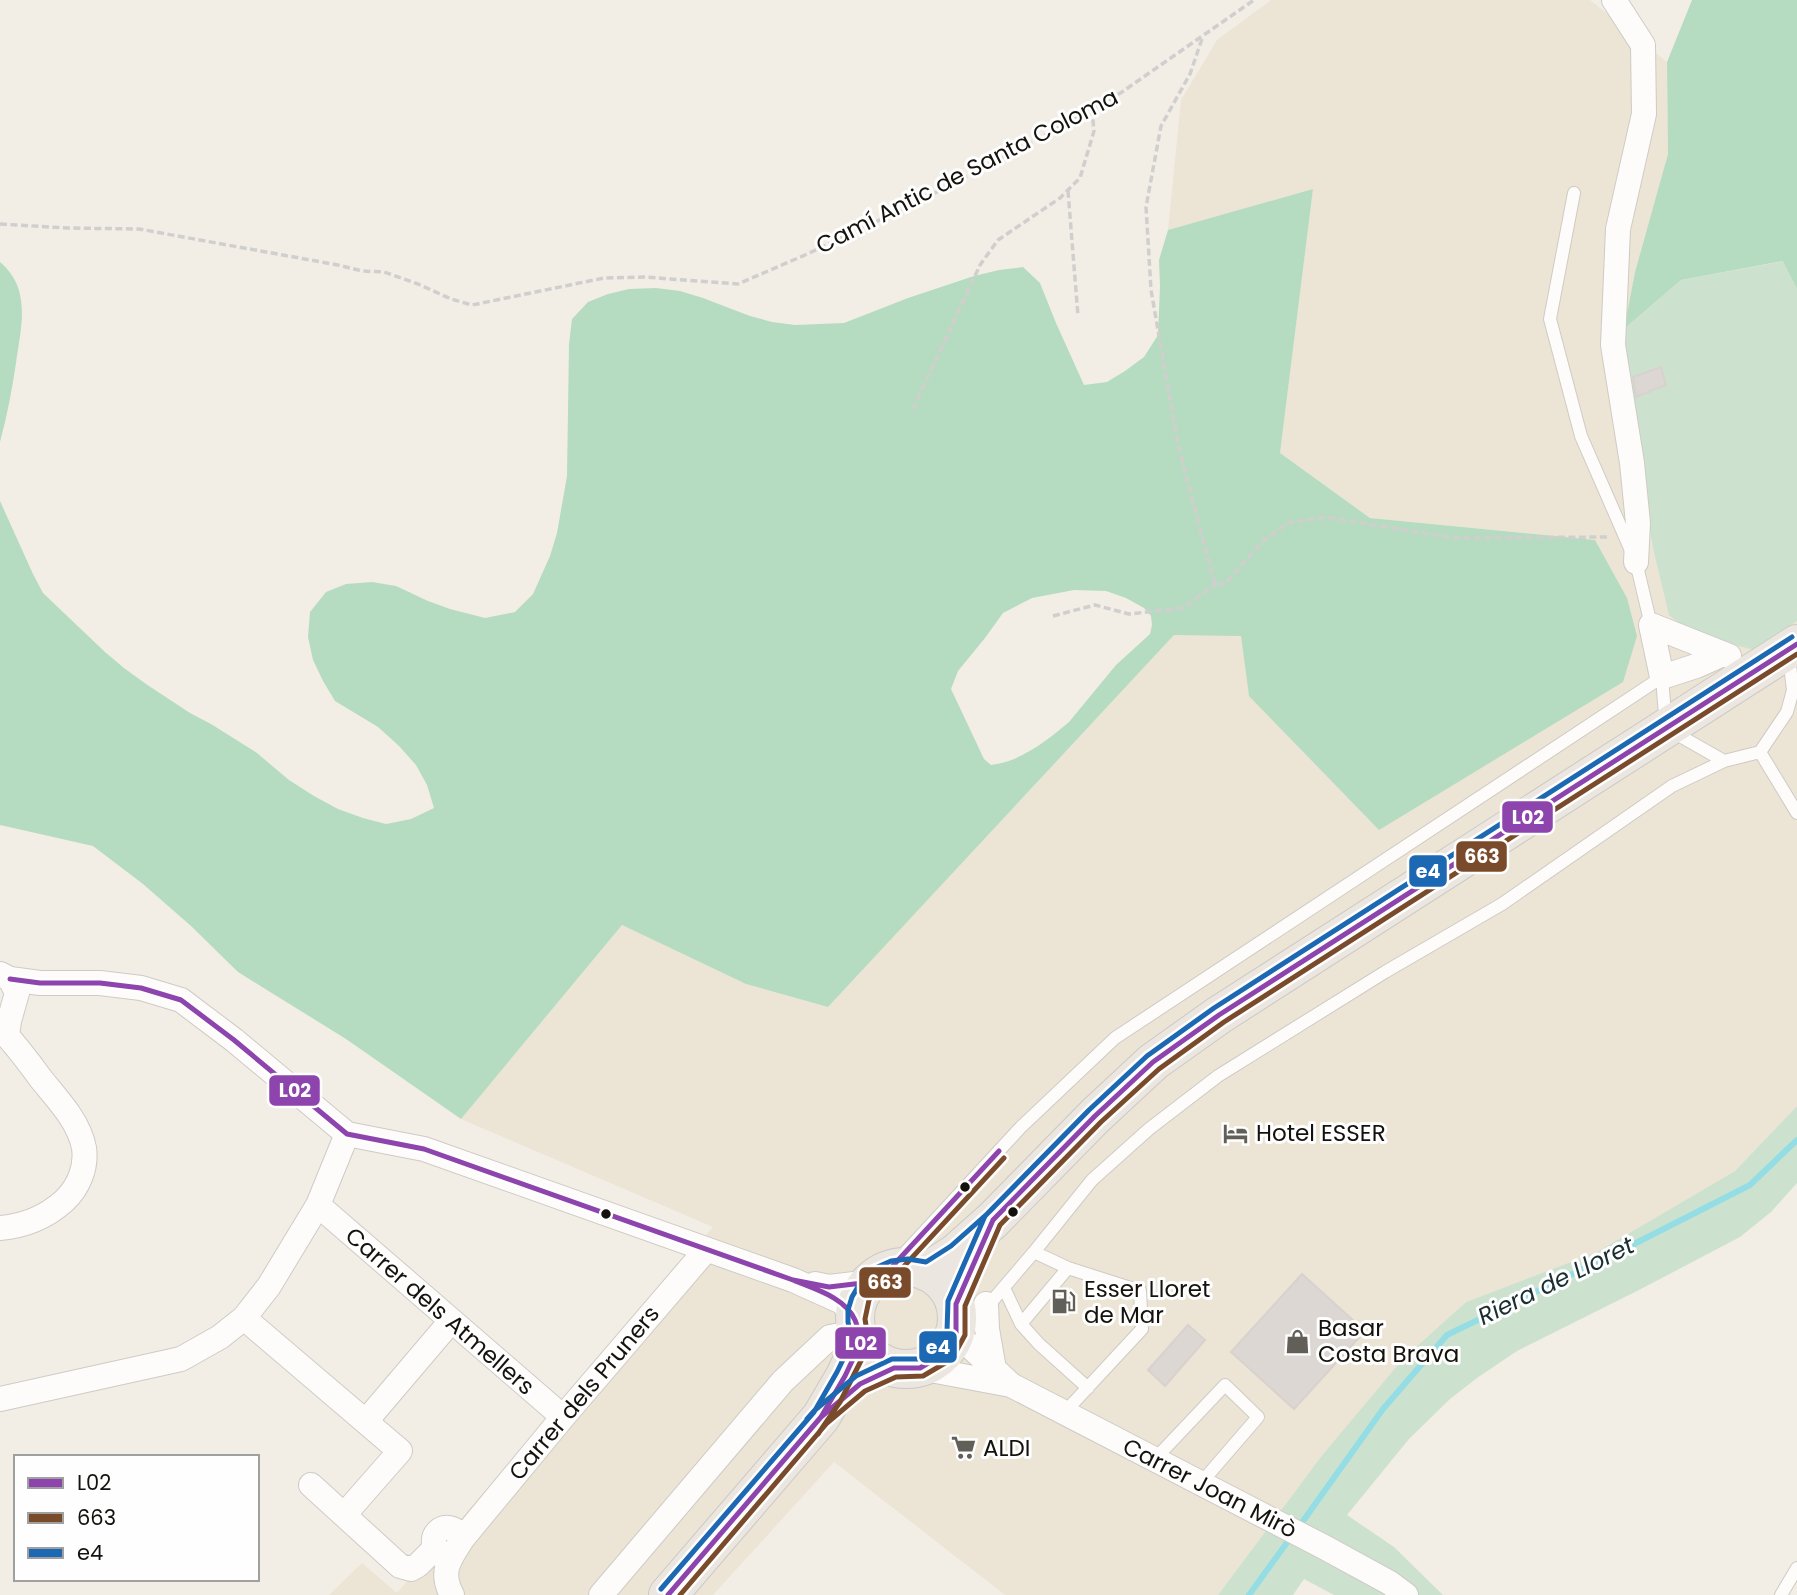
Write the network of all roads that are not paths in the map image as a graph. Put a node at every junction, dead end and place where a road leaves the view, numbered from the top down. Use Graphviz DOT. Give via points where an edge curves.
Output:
graph roads {
  1 [pos="1614,0"];
  2 [pos="1574,193"];
  3 [pos="1636,562"];
  4 [pos="1651,625"];
  5 [pos="1723,653"];
  6 [pos="1782,654"];
  7 [pos="1662,677"];
  8 [pos="1666,728"];
  9 [pos="1760,752"];
  10 [pos="1724,761"];
  11 [pos="1797,813"];
  12 [pos="7,1004"];
  13 [pos="347,1134"];
  14 [pos="318,1206"];
  15 [pos="993,1220"];
  16 [pos="0,1228"];
  17 [pos="706,1250"];
  18 [pos="1034,1252"];
  19 [pos="1068,1268"];
  20 [pos="927,1272"];
  21 [pos="880,1276"];
  22 [pos="793,1280"];
  23 [pos="972,1309"];
  24 [pos="244,1318"];
  25 [pos="451,1321"];
  26 [pos="1021,1324"];
  27 [pos="858,1331"];
  28 [pos="907,1368"];
  29 [pos="1003,1377"];
  30 [pos="1088,1388"];
  31 [pos="0,1399"];
  32 [pos="1064,1413"];
  33 [pos="563,1417"];
  34 [pos="821,1417"];
  35 [pos="366,1422"];
  36 [pos="1154,1460"];
  37 [pos="1201,1483"];
  38 [pos="311,1485"];
  39 [pos="344,1516"];
  40 [pos="449,1547"];
  41 [pos="1797,1568"];
  42 [pos="452,1595"];
  43 [pos="601,1595"];
  44 [pos="668,1595"];
  45 [pos="1406,1595"];
  46 [pos="1781,1595"];
  1 -- 3 [label="street" via="1643,45 1644,114 1618,229 1613,345 1632,463 1638,523"];
  2 -- 3 [label="lane" via="1550,319 1581,436"];
  3 -- 4 [label="lane"];
  4 -- 5 [label="street"];
  4 -- 7 [label="street"];
  5 -- 6 [label="street"];
  5 -- 7 [label="street"];
  6 -- 8 [label="main road"];
  6 -- 9 [label="lane" via="1793,690 1787,712"];
  7 -- 8 [label="lane"];
  7 -- 21 [label="lane" via="1115,1038 1020,1128"];
  8 -- 10 [label="lane"];
  8 -- 15 [label="main road" via="1153,1062"];
  9 -- 10 [label="lane"];
  9 -- 11 [label="lane"];
  10 -- 18 [label="lane" via="1672,786 1502,904 1218,1076 1092,1180"];
  12 -- 13 [label="street" via="40,983 100,983 141,988 181,1000"];
  12 -- 16 [label="street" via="84,1148 83,1174 71,1195 53,1211 20,1226"];
  13 -- 14 [label="street"];
  13 -- 17 [label="street" via="424,1149"];
  14 -- 24 [label="street"];
  14 -- 25 [label="street, Carrer dels Atmellers"];
  15 -- 20 [label="main road"];
  15 -- 23 [label="main road"];
  17 -- 22 [label="street"];
  17 -- 33 [label="street, Carrer dels Pruners"];
  18 -- 19 [label="lane"];
  18 -- 23 [label="lane"];
  19 -- 26 [label="lane"];
  19 -- 30 [label="lane" via="1140,1291 1142,1329"];
  20 -- 21 [label="main road" via="913,1268"];
  20 -- 23 [label="main road"];
  21 -- 22 [label="street" via="829,1287"];
  21 -- 27 [label="main road" via="858,1302"];
  22 -- 27 [label="street" via="842,1302"];
  23 -- 26 [label="lane"];
  23 -- 28 [label="main road" via="945,1353"];
  23 -- 29 [label="street, Carrer Joan Mirò"];
  23 -- 29 [label="street" via="987,1329"];
  24 -- 31 [label="street" via="181,1359"];
  24 -- 35 [label="street"];
  25 -- 33 [label="street, Carrer dels Atmellers"];
  25 -- 35 [label="street"];
  26 -- 30 [label="lane"];
  27 -- 28 [label="main road" via="873,1357"];
  27 -- 34 [label="main road" via="845,1377"];
  27 -- 43 [label="street" via="830,1337 783,1381"];
  28 -- 29 [label="street, Carrer Joan Mirò"];
  28 -- 34 [label="main road" via="860,1384"];
  29 -- 32 [label="street, Carrer Joan Mirò"];
  30 -- 32 [label="lane"];
  32 -- 36 [label="street, Carrer Joan Mirò"];
  33 -- 40 [label="street, Carrer dels Pruners"];
  34 -- 44 [label="main road"];
  35 -- 39 [label="street" via="400,1451"];
  36 -- 37 [label="street, Carrer Joan Mirò"];
  36 -- 37 [label="lane" via="1225,1385 1258,1417"];
  37 -- 45 [label="street, Carrer Joan Mirò"];
  38 -- 39 [label="street"];
  39 -- 40 [label="street, Carrer dels Pruners" via="405,1568"];
  40 -- 42 [label="street" via="446,1584"];
  41 -- 46 [label="lane"];
}
